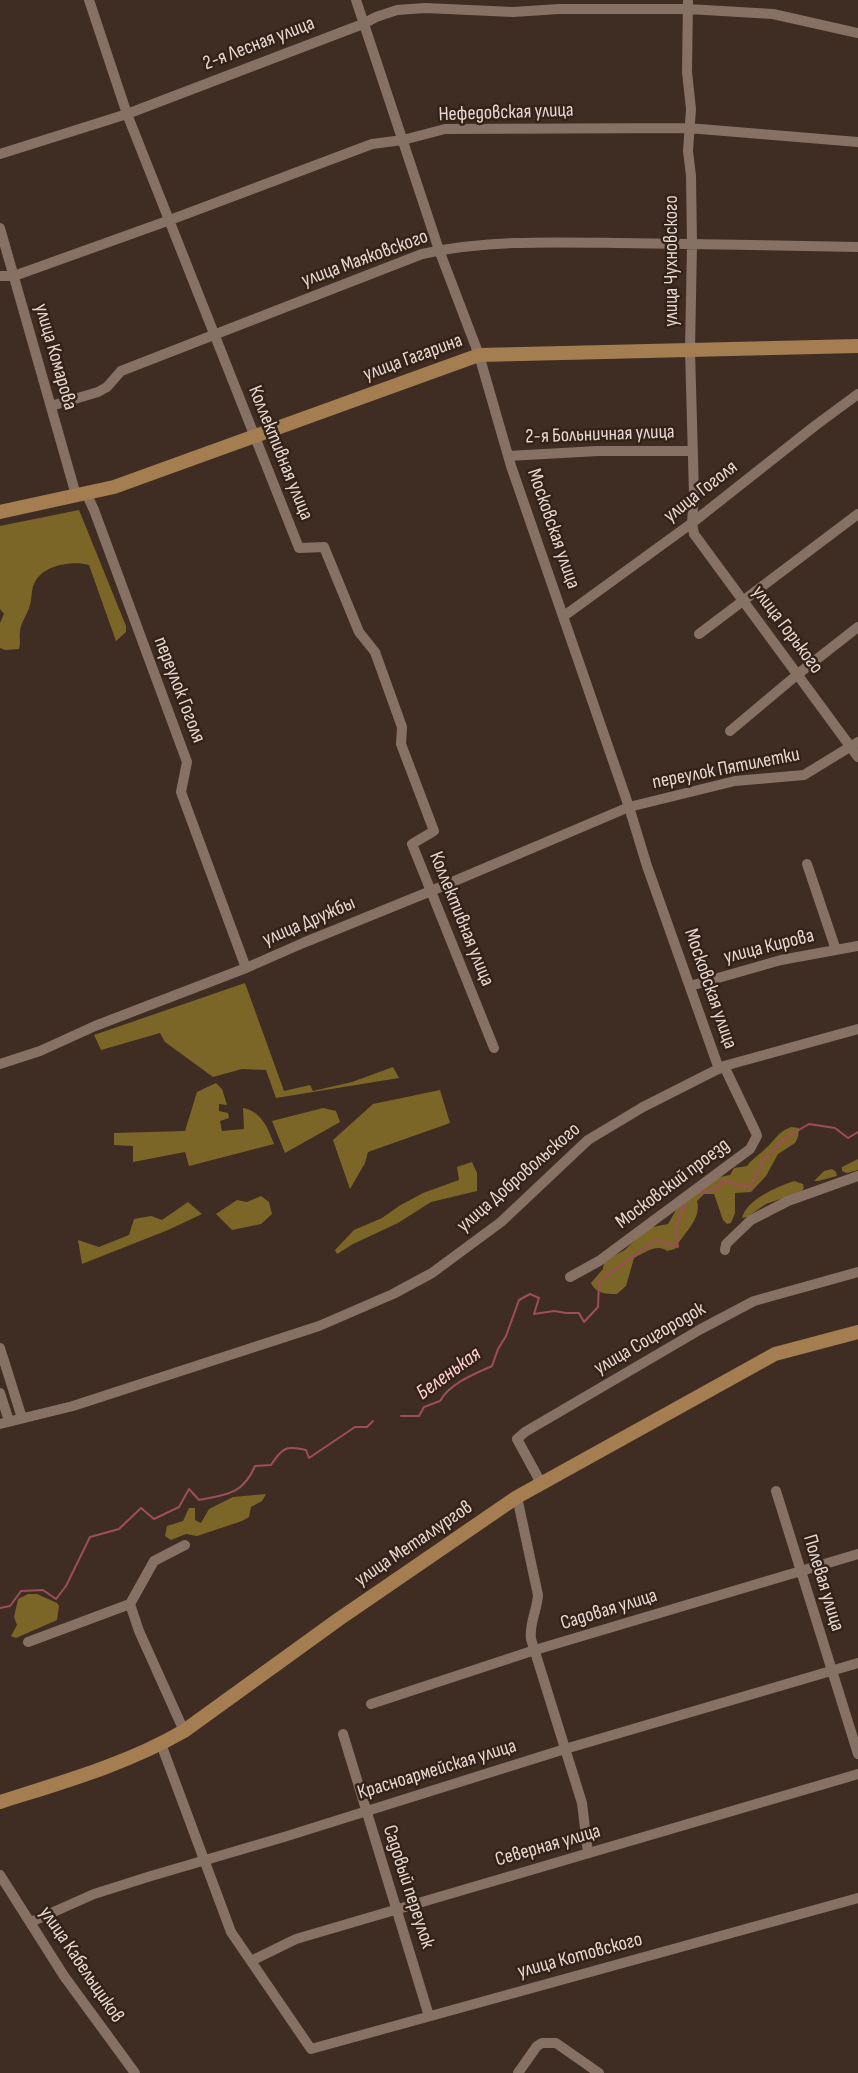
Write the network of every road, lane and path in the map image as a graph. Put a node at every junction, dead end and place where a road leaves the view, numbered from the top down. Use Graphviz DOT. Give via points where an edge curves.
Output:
graph roads {
  1 [pos="89,0"];
  2 [pos="356,0"];
  3 [pos="688,5"];
  4 [pos="363,24"];
  5 [pos="858,33"];
  6 [pos="127,114"];
  7 [pos="688,128"];
  8 [pos="403,140"];
  9 [pos="858,141"];
  10 [pos="0,154"];
  11 [pos="170,220"];
  12 [pos="0,228"];
  13 [pos="692,244"];
  14 [pos="858,247"];
  15 [pos="439,250"];
  16 [pos="0,276"];
  17 [pos="14,276"];
  18 [pos="214,334"];
  19 [pos="858,346"];
  20 [pos="690,350"];
  21 [pos="479,355"];
  22 [pos="858,394"];
  23 [pos="51,406"];
  24 [pos="254,436"];
  25 [pos="692,451"];
  26 [pos="508,456"];
  27 [pos="81,494"];
  28 [pos="0,512"];
  29 [pos="858,514"];
  30 [pos="692,523"];
  31 [pos="743,601"];
  32 [pos="564,616"];
  33 [pos="858,627"];
  34 [pos="699,634"];
  35 [pos="798,674"];
  36 [pos="730,731"];
  37 [pos="854,744"];
  38 [pos="858,757"];
  39 [pos="629,807"];
  40 [pos="807,864"];
  41 [pos="431,891"];
  42 [pos="858,946"];
  43 [pos="836,950"];
  44 [pos="246,968"];
  45 [pos="690,986"];
  46 [pos="858,1029"];
  47 [pos="494,1048"];
  48 [pos="0,1064"];
  49 [pos="721,1067"];
  50 [pos="858,1176"];
  51 [pos="725,1250"];
  52 [pos="858,1272"];
  53 [pos="570,1276"];
  54 [pos="858,1332"];
  55 [pos="0,1348"];
  56 [pos="0,1393"];
  57 [pos="22,1418"];
  58 [pos="4,1422"];
  59 [pos="541,1483"];
  60 [pos="776,1491"];
  61 [pos="517,1497"];
  62 [pos="185,1545"];
  63 [pos="858,1554"];
  64 [pos="801,1571"];
  65 [pos="129,1604"];
  66 [pos="28,1642"];
  67 [pos="535,1650"];
  68 [pos="858,1663"];
  69 [pos="831,1671"];
  70 [pos="371,1704"];
  71 [pos="184,1731"];
  72 [pos="342,1734"];
  73 [pos="162,1744"];
  74 [pos="565,1749"];
  75 [pos="858,1754"];
  76 [pos="858,1774"];
  77 [pos="0,1802"];
  78 [pos="365,1812"];
  79 [pos="588,1853"];
  80 [pos="206,1861"];
  81 [pos="0,1875"];
  82 [pos="858,1898"];
  83 [pos="396,1909"];
  84 [pos="31,1922"];
  85 [pos="251,1961"];
  86 [pos="429,2016"];
  87 [pos="135,2073"];
  88 [pos="518,2073"];
  89 [pos="599,2073"];
  1 -- 6 [label="street, Коллективная улица"];
  2 -- 4 [label="street, Московская улица"];
  3 -- 4 [label="street, 2-я Лесная улица" via="513,12 424,8 397,10"];
  3 -- 5 [label="street, 2-я Лесная улица" via="772,14"];
  3 -- 7 [label="street, улица Чухновского" via="687,72 692,109"];
  4 -- 6 [label="street, 2-я Лесная улица"];
  4 -- 8 [label="street, Московская улица"];
  6 -- 10 [label="street, 2-я Лесная улица"];
  6 -- 11 [label="street, Коллективная улица"];
  7 -- 8 [label="street, Нефедовская улица" via="445,129"];
  7 -- 9 [label="street, Нефедовская улица"];
  7 -- 13 [label="street, улица Чухновского"];
  8 -- 11 [label="street, Нефедовская улица" via="372,144"];
  8 -- 15 [label="street, Московская улица"];
  11 -- 17 [label="street, Нефедовская улица"];
  11 -- 18 [label="street, Коллективная улица"];
  12 -- 17 [label="street, улица Комарова"];
  13 -- 14 [label="street, улица Маяковского"];
  13 -- 15 [label="street, улица Маяковского" via="557,242"];
  13 -- 20 [label="street, улица Чухновского"];
  15 -- 18 [label="street, улица Маяковского"];
  15 -- 21 [label="street, Московская улица"];
  16 -- 17 [label="street, Нефедовская улица"];
  17 -- 23 [label="street, улица Комарова"];
  18 -- 23 [label="street, улица Маяковского" via="121,371 98,392"];
  18 -- 24 [label="street, Коллективная улица"];
  19 -- 20 [label="main road, улица Гагарина"];
  20 -- 21 [label="main road, улица Гагарина"];
  20 -- 25 [label="street, улица Чухновского"];
  21 -- 24 [label="main road, улица Гагарина"];
  21 -- 26 [label="street, Московская улица"];
  22 -- 30 [label="street, улица Гоголя"];
  23 -- 27 [label="street, улица Комарова"];
  24 -- 27 [label="main road, улица Гагарина" via="114,487"];
  24 -- 41 [label="street, Коллективная улица" via="298,548 324,547 359,632 375,652 402,728 401,744 434,831 412,844"];
  25 -- 26 [label="street, 2-я Больничная улица"];
  25 -- 30 [label="street, улица Чухновского"];
  26 -- 32 [label="street, Московская улица"];
  27 -- 28 [label="main road, улица Гагарина"];
  27 -- 44 [label="street, переулок Гоголя" via="94,510 187,762 181,792"];
  29 -- 31 [label="street"];
  30 -- 31 [label="street, улица Горького" via="694,534"];
  30 -- 32 [label="street, улица Гоголя"];
  31 -- 34 [label="street"];
  31 -- 35 [label="street, улица Горького"];
  32 -- 39 [label="street, Московская улица"];
  33 -- 35 [label="street"];
  35 -- 36 [label="street"];
  35 -- 37 [label="street, улица Горького"];
  37 -- 38 [label="street, улица Горького"];
  37 -- 39 [label="street, переулок Пятилетки" via="804,775 735,781"];
  39 -- 41 [label="street, улица Дружбы"];
  39 -- 45 [label="street, Московская улица"];
  40 -- 43 [label="street"];
  41 -- 44 [label="street, улица Дружбы"];
  41 -- 47 [label="street, Коллективная улица"];
  42 -- 43 [label="street, улица Кирова"];
  43 -- 45 [label="street, улица Кирова" via="781,960"];
  44 -- 48 [label="street, улица Дружбы"];
  45 -- 49 [label="street, Московская улица"];
  46 -- 49 [label="street, улица Добровольского"];
  49 -- 53 [label="street, Московский проезд" via="756,1133 750,1149 598,1261"];
  49 -- 57 [label="street, улица Добровольского" via="588,1140 501,1222 432,1273 393,1294 319,1326 73,1406"];
  50 -- 51 [label="street" via="788,1201 751,1220 726,1244"];
  52 -- 59 [label="street, улица Соцгородок" via="754,1301 525,1432 516,1439"];
  54 -- 59 [label="main road, улица Металлургов" via="775,1354"];
  55 -- 57 [label="street"];
  56 -- 58 [label="street"];
  57 -- 58 [label="street, улица Добровольского"];
  59 -- 61 [label="main road, улица Металлургов"];
  60 -- 64 [label="street, Полевая улица"];
  61 -- 67 [label="street" via="538,1595 529,1629"];
  61 -- 71 [label="main road, улица Металлургов"];
  62 -- 65 [label="street" via="154,1561"];
  63 -- 64 [label="street, Садовая улица"];
  64 -- 67 [label="street, Садовая улица"];
  64 -- 69 [label="street, Полевая улица"];
  65 -- 66 [label="street"];
  65 -- 71 [label="street"];
  67 -- 70 [label="street, Садовая улица"];
  67 -- 74 [label="street"];
  68 -- 69 [label="street, Красноармейская улица"];
  69 -- 74 [label="street, Красноармейская улица"];
  69 -- 75 [label="street, Полевая улица"];
  71 -- 73 [label="main road, улица Металлургов"];
  72 -- 78 [label="street, Садовый переулок"];
  73 -- 77 [label="main road, улица Металлургов" via="89,1775"];
  73 -- 80 [label="street"];
  74 -- 78 [label="street, Красноармейская улица"];
  74 -- 79 [label="street" via="582,1803"];
  76 -- 79 [label="street, Северная улица"];
  78 -- 80 [label="street, Красноармейская улица"];
  78 -- 83 [label="street, Садовый переулок"];
  79 -- 83 [label="street, Северная улица"];
  80 -- 84 [label="street, Красноармейская улица" via="94,1894"];
  80 -- 85 [label="street" via="231,1932"];
  81 -- 84 [label="street, улица Кабельщиков"];
  82 -- 86 [label="street, улица Котовского"];
  83 -- 85 [label="street, Северная улица" via="296,1939"];
  83 -- 86 [label="street, Садовый переулок"];
  84 -- 87 [label="street, улица Кабельщиков" via="64,1976"];
  85 -- 86 [label="street, улица Котовского" via="312,2049"];
  88 -- 89 [label="street" via="542,2043 556,2043"];
}
